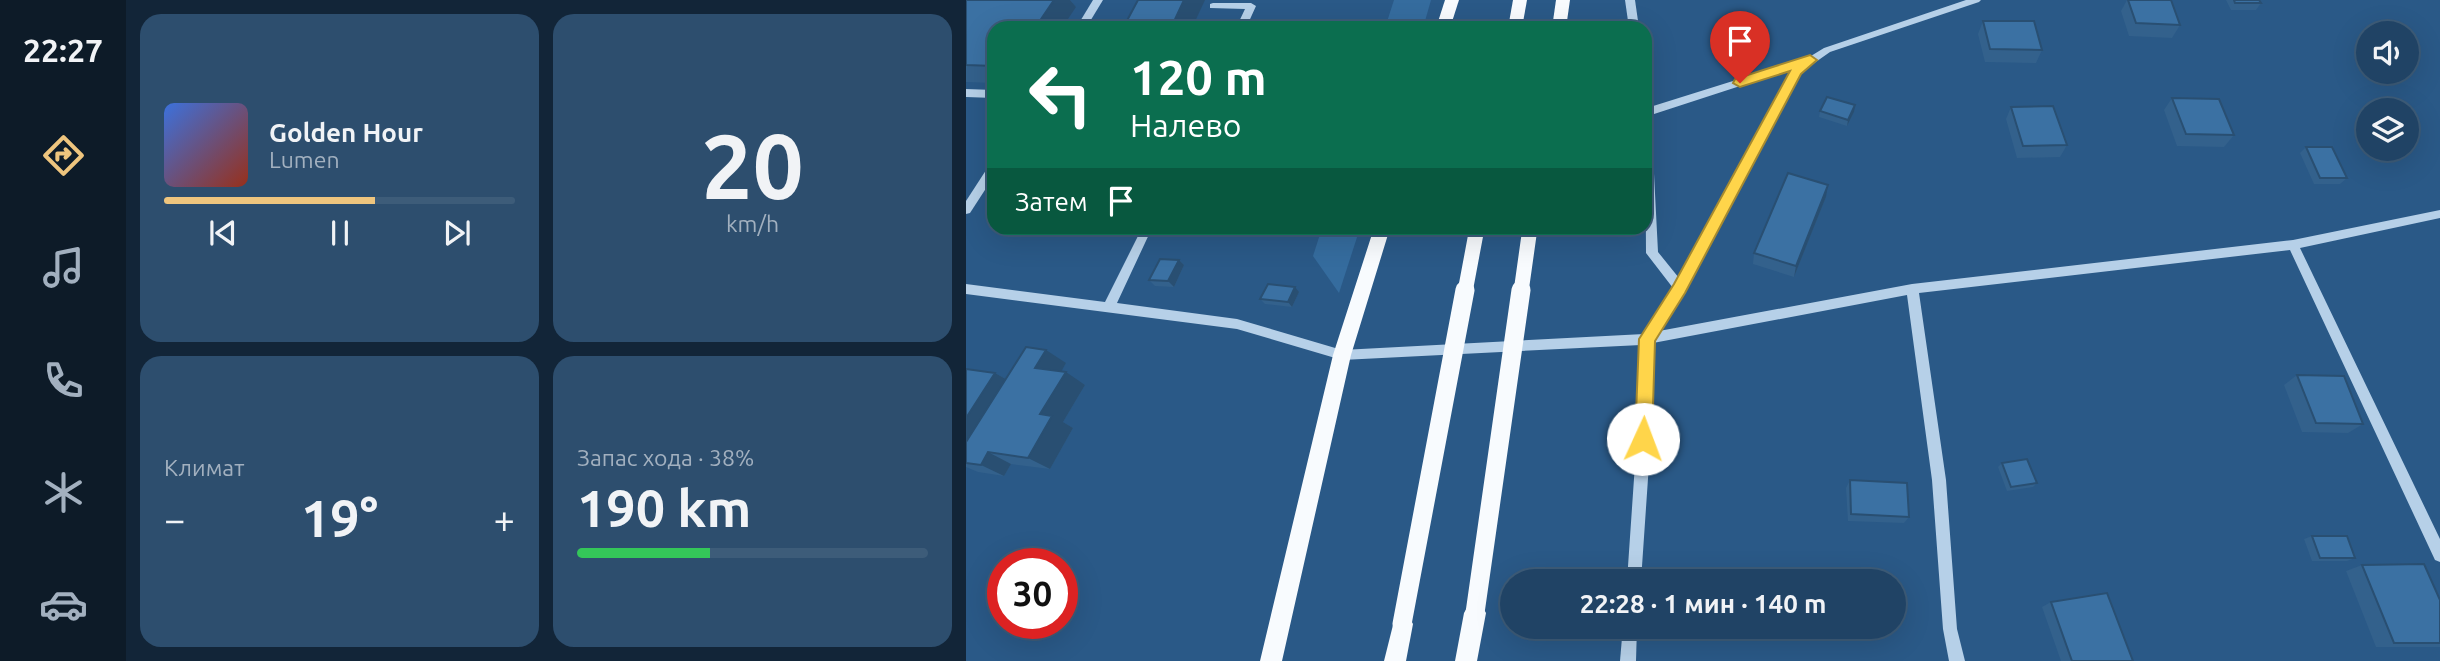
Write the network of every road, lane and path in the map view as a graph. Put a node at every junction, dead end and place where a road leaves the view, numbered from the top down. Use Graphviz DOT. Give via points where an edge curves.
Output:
graph roads {
  1 [pos="1098,0"];
  2 [pos="1452,0"];
  3 [pos="1520,0"];
  4 [pos="1563,0"];
  5 [pos="1631,0"];
  6 [pos="1976,0"];
  7 [pos="1213,6"];
  8 [pos="1085,21"];
  9 [pos="1244,21"];
  10 [pos="1445,21"];
  11 [pos="1516,21"];
  12 [pos="1560,21"];
  13 [pos="1633,21"];
  14 [pos="1810,60"];
  15 [pos="966,93"];
  16 [pos="987,94"];
  17 [pos="1652,111"];
  18 [pos="987,178"];
  19 [pos="966,210"];
  20 [pos="2440,214"];
  21 [pos="1144,235"];
  22 [pos="1380,235"];
  23 [pos="1476,235"];
  24 [pos="1529,235"];
  25 [pos="1651,235"];
  26 [pos="2293,245"];
  27 [pos="1680,288"];
  28 [pos="966,289"];
  29 [pos="1912,289"];
  30 [pos="1109,307"];
  31 [pos="1647,339"];
  32 [pos="1342,355"];
  33 [pos="2433,523"];
  34 [pos="2440,555"];
  35 [pos="1635,569"];
  36 [pos="1629,639"];
  37 [pos="1271,661"];
  38 [pos="1395,661"];
  39 [pos="1466,661"];
  40 [pos="1628,661"];
  41 [pos="1956,661"];
  1 -- 8 [label="street"];
  2 -- 10 [label="main road"];
  3 -- 11 [label="main road"];
  4 -- 12 [label="main road"];
  5 -- 13 [label="street"];
  6 -- 14 [label="street" via="1826,50"];
  7 -- 9 [label="street" via="1251,6"];
  14 -- 17 [label="street"];
  14 -- 27 [label="street" via="1796,71"];
  15 -- 16 [label="street"];
  18 -- 19 [label="street"];
  20 -- 26 [label="street"];
  21 -- 30 [label="street"];
  22 -- 32 [label="main road"];
  23 -- 38 [label="main road, bridge"];
  24 -- 39 [label="main road, bridge"];
  25 -- 27 [label="street" via="1652,253"];
  26 -- 29 [label="street"];
  26 -- 33 [label="street"];
  27 -- 31 [label="street"];
  28 -- 30 [label="street"];
  29 -- 31 [label="street"];
  29 -- 41 [label="street" via="1938,467"];
  30 -- 32 [label="street" via="1237,324"];
  31 -- 32 [label="street"];
  31 -- 35 [label="street"];
  32 -- 37 [label="main road"];
  33 -- 34 [label="street"];
  36 -- 40 [label="street"];
}
